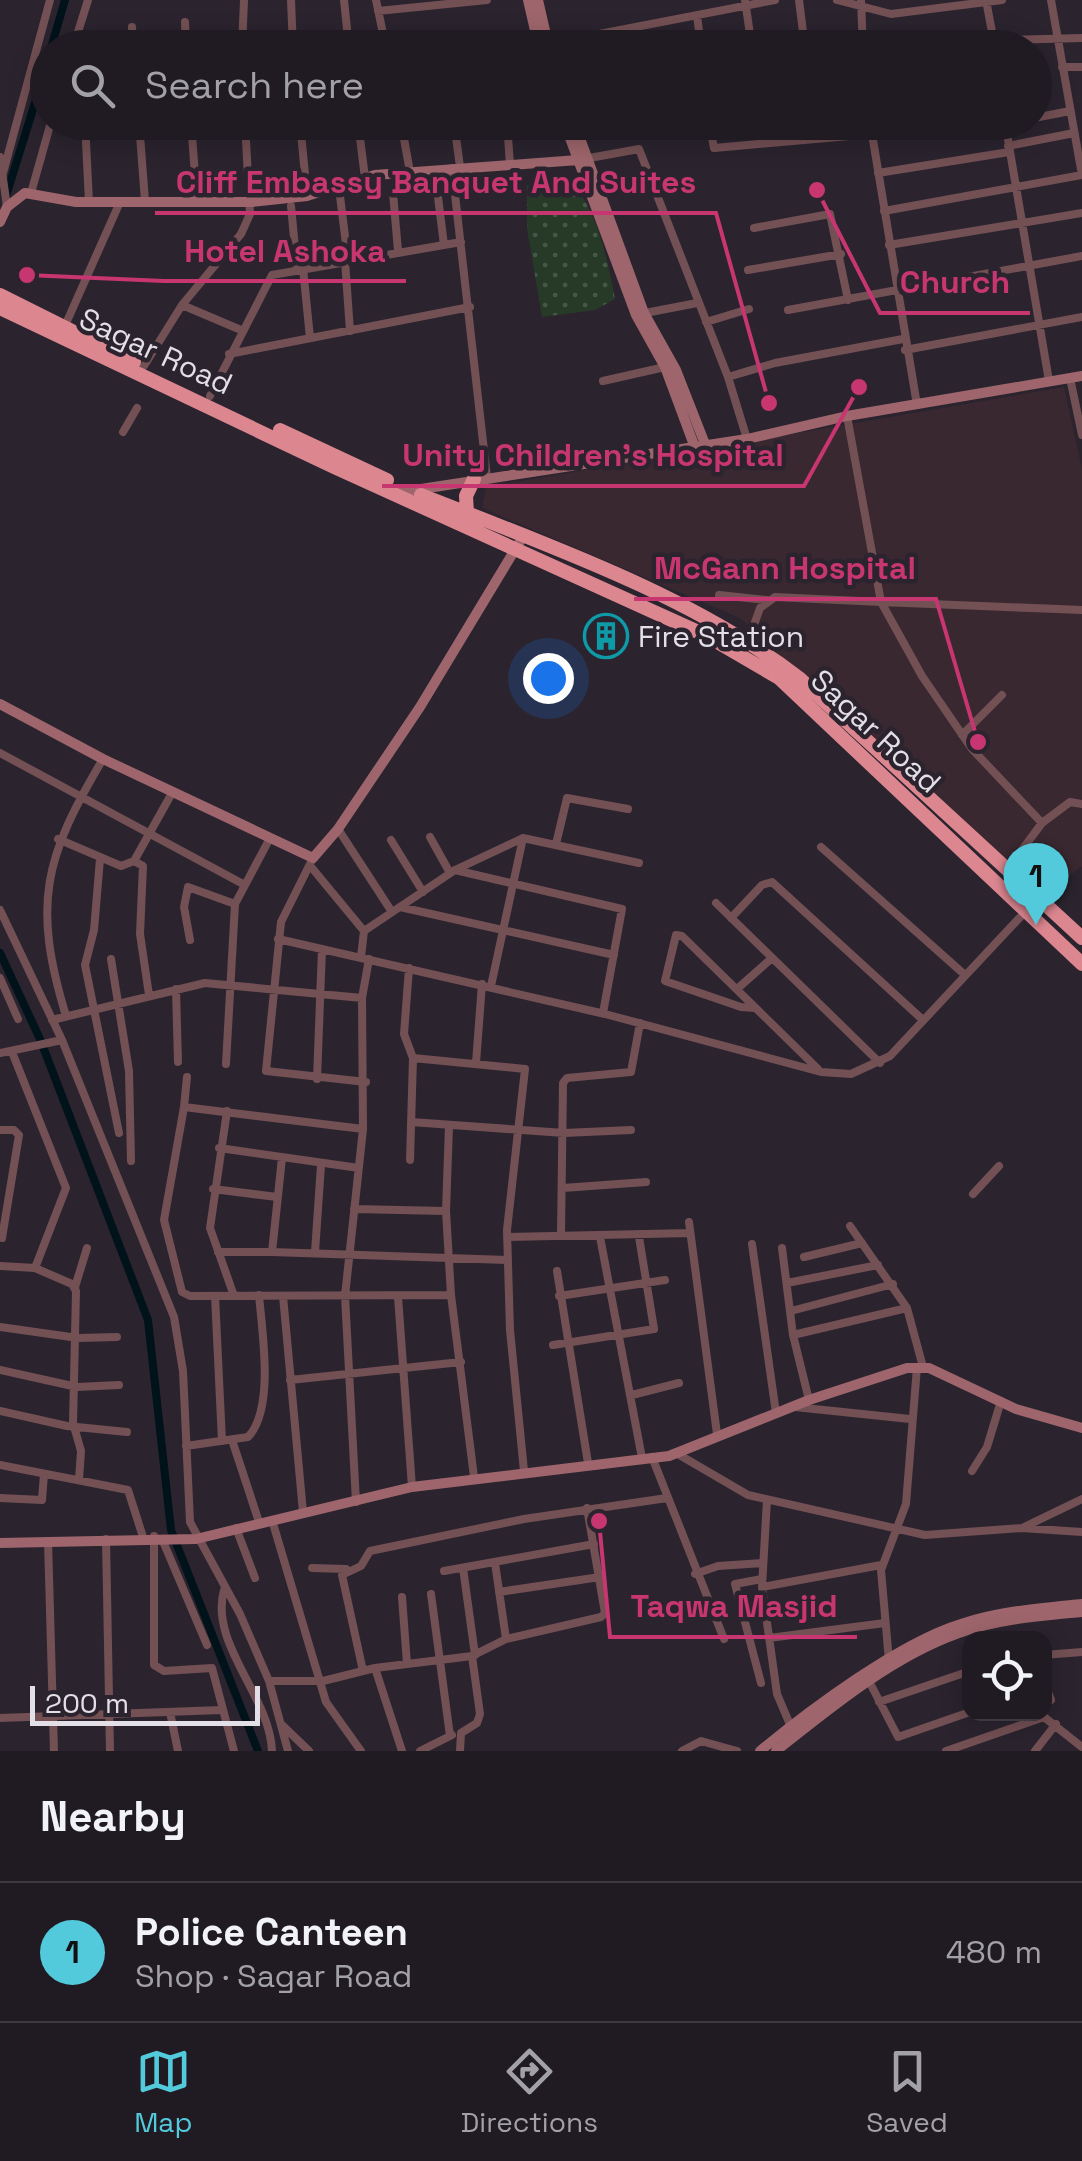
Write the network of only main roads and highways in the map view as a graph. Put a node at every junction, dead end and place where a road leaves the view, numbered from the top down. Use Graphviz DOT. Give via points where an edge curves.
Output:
graph roads {
  1 [pos="0,296"];
  2 [pos="0,308"];
  3 [pos="481,478"];
  4 [pos="400,492"];
  5 [pos="467,513"];
  6 [pos="519,543"];
  7 [pos="1082,938"];
  8 [pos="1082,964"];
  1 -- 4 [label="highway, Sagar Road"];
  2 -- 4 [label="highway, Sagar Road"];
  3 -- 5 [label="highway" via="466,496"];
  4 -- 5 [label="highway, Sagar Road"];
  4 -- 6 [label="highway, Sagar Road"];
  5 -- 6 [label="highway, Sagar Road"];
  6 -- 7 [label="highway, Sagar Road" via="668,599 748,640 799,678"];
  6 -- 8 [label="highway, Sagar Road" via="780,678"];
}
